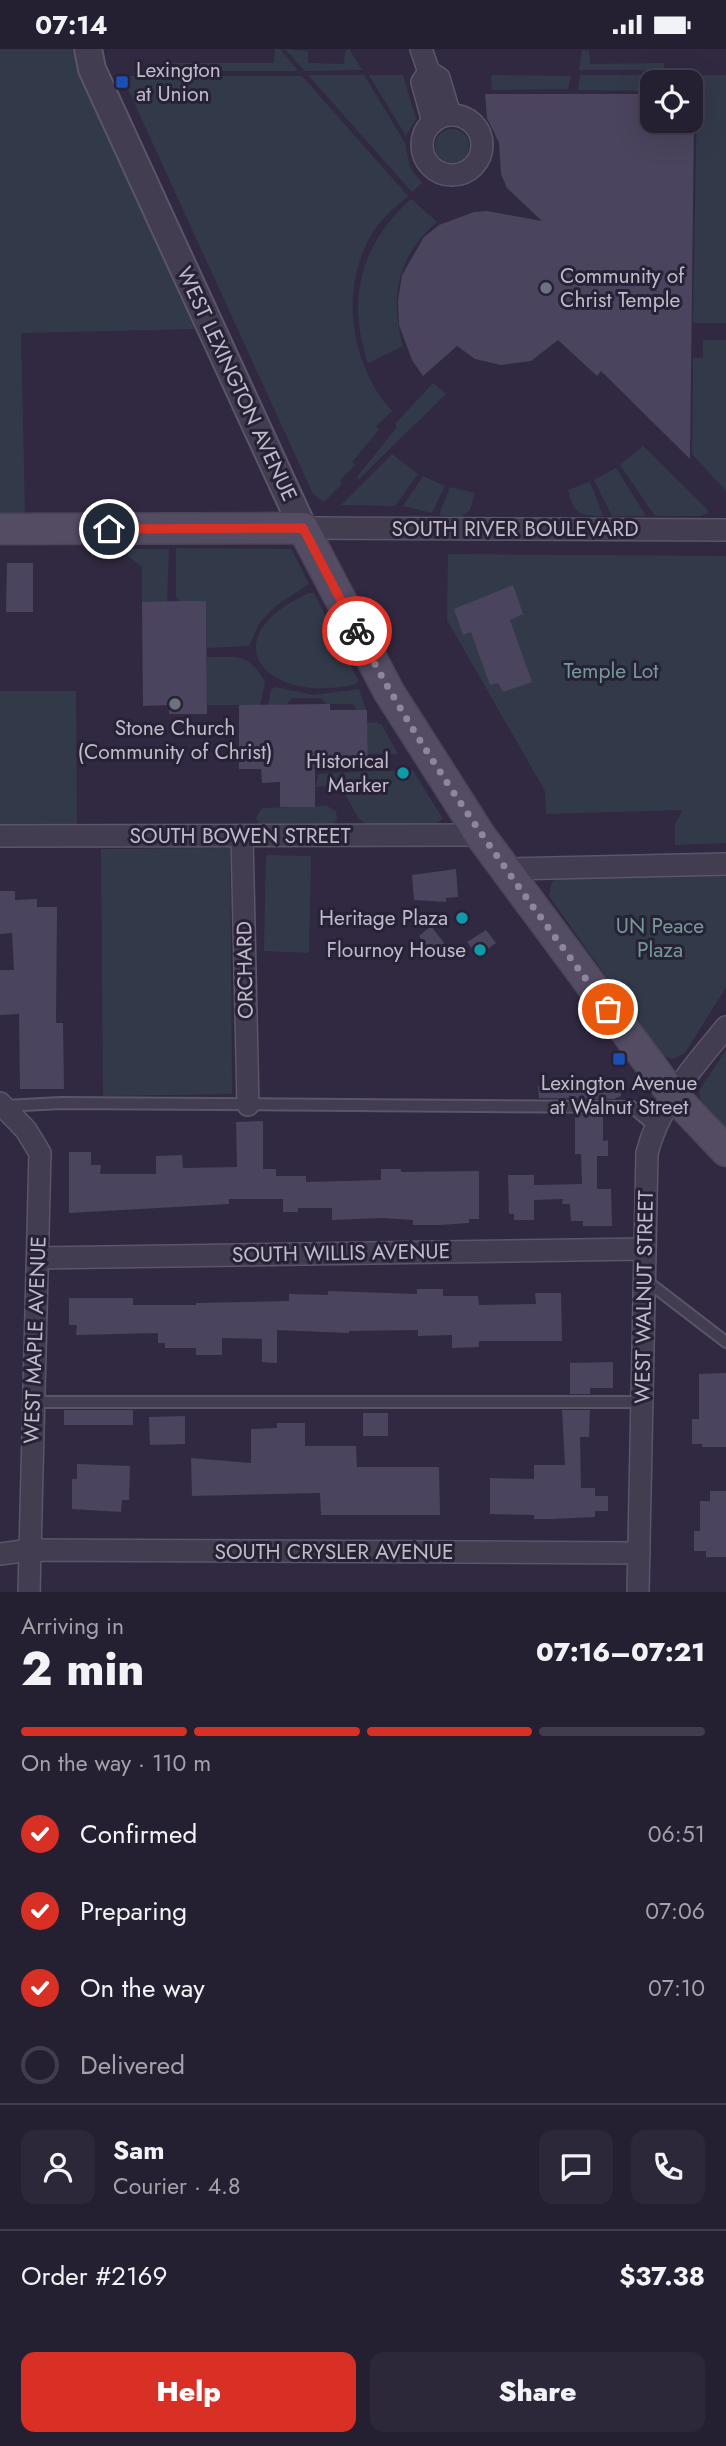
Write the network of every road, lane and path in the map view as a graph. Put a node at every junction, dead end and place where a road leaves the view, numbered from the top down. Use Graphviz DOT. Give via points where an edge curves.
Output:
graph roads {
  1 [pos="88,49"];
  2 [pos="421,49"];
  3 [pos="442,118"];
  4 [pos="303,528"];
  5 [pos="0,529"];
  6 [pos="726,530"];
  7 [pos="480,835"];
  8 [pos="0,836"];
  9 [pos="242,836"];
  10 [pos="726,864"];
  11 [pos="505,869"];
  12 [pos="726,1027"];
  13 [pos="672,1094"];
  14 [pos="2,1104"];
  15 [pos="248,1105"];
  16 [pos="654,1126"];
  17 [pos="726,1151"];
  18 [pos="645,1249"];
  19 [pos="37,1258"];
  20 [pos="644,1279"];
  21 [pos="726,1342"];
  22 [pos="33,1402"];
  23 [pos="642,1402"];
  24 [pos="29,1550"];
  25 [pos="639,1553"];
  26 [pos="0,1554"];
  27 [pos="29,1592"];
  28 [pos="638,1592"];
  1 -- 4 [label="street, WEST LEXINGTON AVENUE" via="92,69"];
  2 -- 3 [label="street" via="429,72 422,82"];
  4 -- 5 [label="main road"];
  4 -- 6 [label="street, SOUTH RIVER BOULEVARD"];
  4 -- 7 [label="main road, WEST LEXINGTON AVENUE" via="389,692"];
  7 -- 9 [label="street, SOUTH BOWEN STREET"];
  7 -- 11 [label="main road, WEST LEXINGTON AVENUE"];
  8 -- 9 [label="street, SOUTH BOWEN STREET"];
  9 -- 15 [label="street, ORCHARD"];
  10 -- 11 [label="street"];
  11 -- 13 [label="main road, WEST LEXINGTON AVENUE"];
  12 -- 13 [label="street, WEST WALNUT STREET"];
  13 -- 16 [label="street, WEST WALNUT STREET"];
  13 -- 17 [label="main road, WEST LEXINGTON AVENUE"];
  14 -- 15 [label="lane"];
  14 -- 19 [label="street, WEST MAPLE AVENUE" via="40,1153"];
  15 -- 16 [label="lane" via="632,1107"];
  16 -- 18 [label="street, WEST WALNUT STREET" via="647,1153"];
  18 -- 19 [label="street, SOUTH WILLIS AVENUE"];
  18 -- 20 [label="street, WEST WALNUT STREET"];
  19 -- 22 [label="street, WEST MAPLE AVENUE"];
  20 -- 21 [label="lane"];
  20 -- 23 [label="street, WEST WALNUT STREET"];
  22 -- 23 [label="lane"];
  22 -- 24 [label="street, WEST MAPLE AVENUE"];
  23 -- 25 [label="street, WEST WALNUT STREET"];
  24 -- 25 [label="street, SOUTH CRYSLER AVENUE"];
  24 -- 26 [label="street, SOUTH CRYSLER AVENUE"];
  24 -- 27 [label="street, WEST MAPLE AVENUE"];
  25 -- 28 [label="street, WEST WALNUT STREET"];
}
